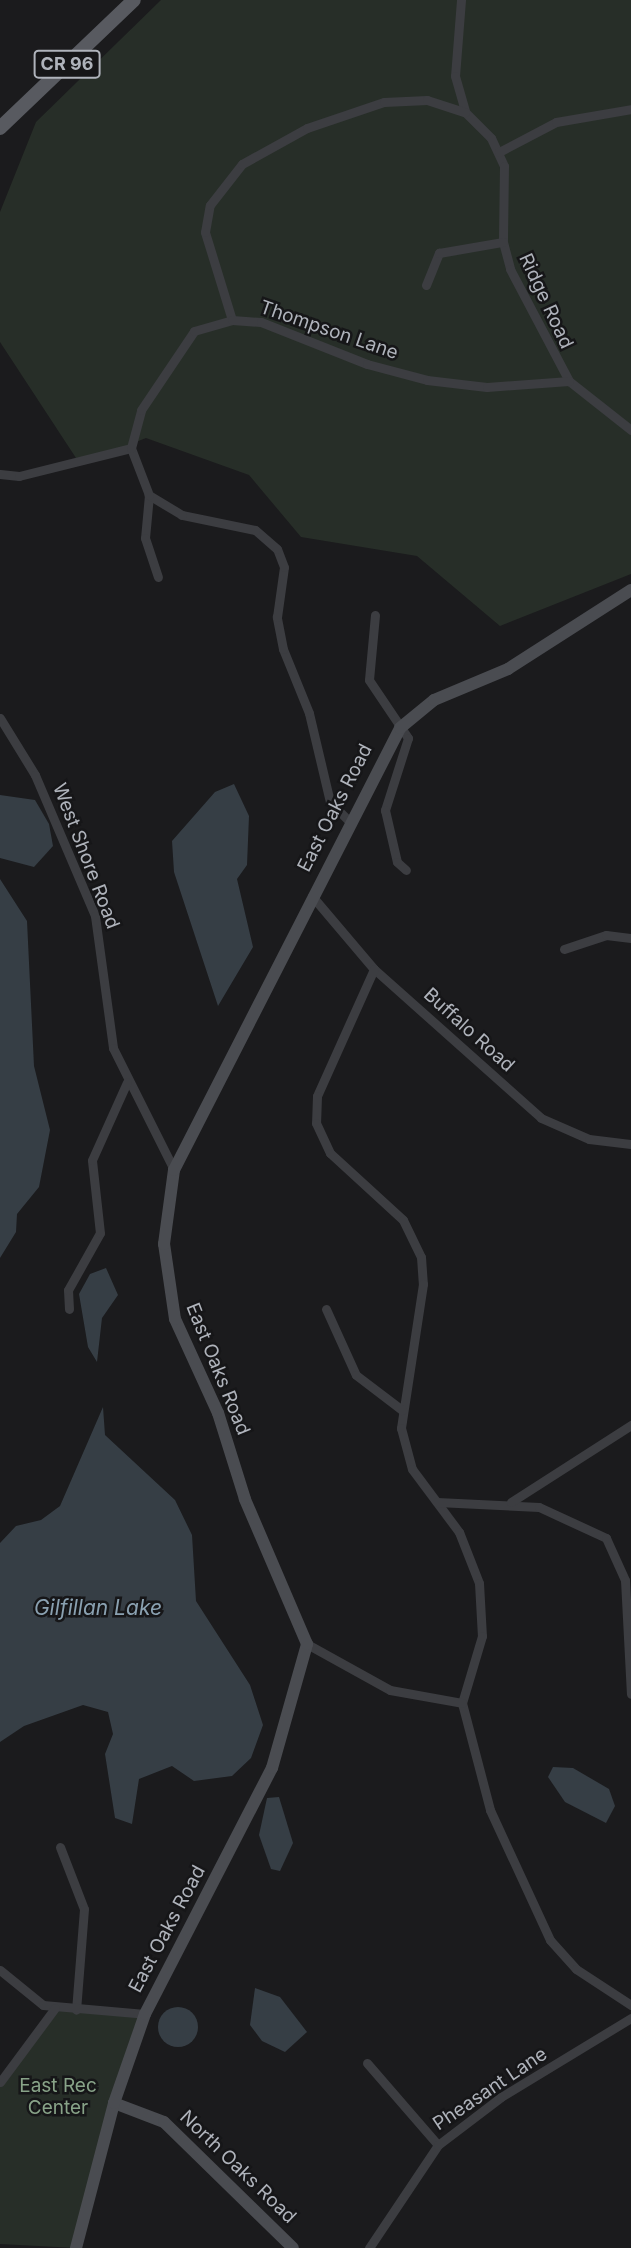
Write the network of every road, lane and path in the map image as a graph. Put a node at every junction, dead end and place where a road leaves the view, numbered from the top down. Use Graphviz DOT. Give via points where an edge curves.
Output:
graph roads {
  1 [pos="134,0"];
  2 [pos="461,0"];
  3 [pos="631,108"];
  4 [pos="465,112"];
  5 [pos="0,128"];
  6 [pos="499,152"];
  7 [pos="503,242"];
  8 [pos="426,285"];
  9 [pos="232,320"];
  10 [pos="569,381"];
  11 [pos="631,430"];
  12 [pos="131,448"];
  13 [pos="0,474"];
  14 [pos="149,495"];
  15 [pos="158,577"];
  16 [pos="631,590"];
  17 [pos="375,615"];
  18 [pos="0,718"];
  19 [pos="400,728"];
  20 [pos="349,821"];
  21 [pos="406,870"];
  22 [pos="312,896"];
  23 [pos="631,938"];
  24 [pos="564,949"];
  25 [pos="374,969"];
  26 [pos="127,1082"];
  27 [pos="631,1144"];
  28 [pos="174,1170"];
  29 [pos="69,1309"];
  30 [pos="326,1309"];
  31 [pos="402,1410"];
  32 [pos="631,1425"];
  33 [pos="437,1502"];
  34 [pos="511,1502"];
  35 [pos="307,1644"];
  36 [pos="631,1694"];
  37 [pos="462,1703"];
  38 [pos="60,1847"];
  39 [pos="0,1970"];
  40 [pos="631,2005"];
  41 [pos="55,2008"];
  42 [pos="76,2010"];
  43 [pos="145,2014"];
  44 [pos="631,2018"];
  45 [pos="367,2063"];
  46 [pos="0,2082"];
  47 [pos="114,2103"];
  48 [pos="438,2145"];
  49 [pos="76,2248"];
  50 [pos="293,2248"];
  51 [pos="369,2248"];
  1 -- 5 [label="main road, CR 96"];
  2 -- 4 [label="street, Ridge Road" via="453,61"];
  3 -- 6 [label="street" via="556,122"];
  4 -- 6 [label="street, Ridge Road"];
  4 -- 9 [label="street" via="427,100 384,102 307,128 242,163 211,205 205,232"];
  6 -- 7 [label="street, Ridge Road" via="508,193"];
  7 -- 8 [label="street" via="439,253"];
  7 -- 10 [label="street, Ridge Road" via="510,269"];
  9 -- 10 [label="street, Thompson Lane" via="261,322 367,364 427,380 501,387"];
  9 -- 12 [label="street, Thompson Lane" via="206,325 186,339 141,410"];
  10 -- 11 [label="street, Ridge Road"];
  12 -- 13 [label="street" via="19,476"];
  12 -- 14 [label="street"];
  14 -- 15 [label="street" via="145,538"];
  14 -- 20 [label="street" via="169,510 248,528 273,543 284,567 277,617 283,649 309,713 330,802"];
  16 -- 19 [label="street, East Oaks Road" via="508,669 434,700"];
  17 -- 19 [label="street" via="367,670"];
  18 -- 26 [label="street, West Shore Road" via="35,775 95,916 109,1031"];
  19 -- 20 [label="street, East Oaks Road"];
  19 -- 21 [label="street" via="408,738 385,821 397,862"];
  20 -- 22 [label="street, East Oaks Road"];
  22 -- 25 [label="street, Buffalo Road"];
  22 -- 28 [label="street, East Oaks Road"];
  23 -- 24 [label="street" via="606,935"];
  25 -- 27 [label="street, Buffalo Road" via="541,1118 589,1139"];
  25 -- 31 [label="street" via="315,1111 330,1153 403,1220 421,1257 423,1284"];
  26 -- 28 [label="street, West Shore Road"];
  26 -- 29 [label="street" via="92,1160 100,1233 68,1290"];
  28 -- 35 [label="street, East Oaks Road" via="164,1244 175,1319 218,1413 245,1499"];
  30 -- 31 [label="street" via="356,1375"];
  31 -- 33 [label="street" via="407,1457"];
  32 -- 34 [label="street"];
  33 -- 34 [label="street"];
  33 -- 37 [label="street" via="467,1548 482,1602 480,1654"];
  34 -- 36 [label="street" via="586,1525 613,1547 625,1580"];
  35 -- 37 [label="street" via="390,1690"];
  35 -- 43 [label="street, East Oaks Road" via="272,1768"];
  37 -- 40 [label="street" via="489,1810 539,1924 576,1969"];
  38 -- 42 [label="street" via="84,1909"];
  39 -- 41 [label="street" via="22,1993"];
  41 -- 42 [label="street"];
  41 -- 46 [label="street"];
  42 -- 43 [label="street"];
  43 -- 47 [label="street, East Oaks Road"];
  44 -- 48 [label="street, Pheasant Lane" via="501,2097"];
  45 -- 48 [label="street"];
  47 -- 49 [label="street, East Oaks Road"];
  47 -- 50 [label="street, North Oaks Road" via="164,2122"];
  48 -- 51 [label="street, Pheasant Lane"];
}
